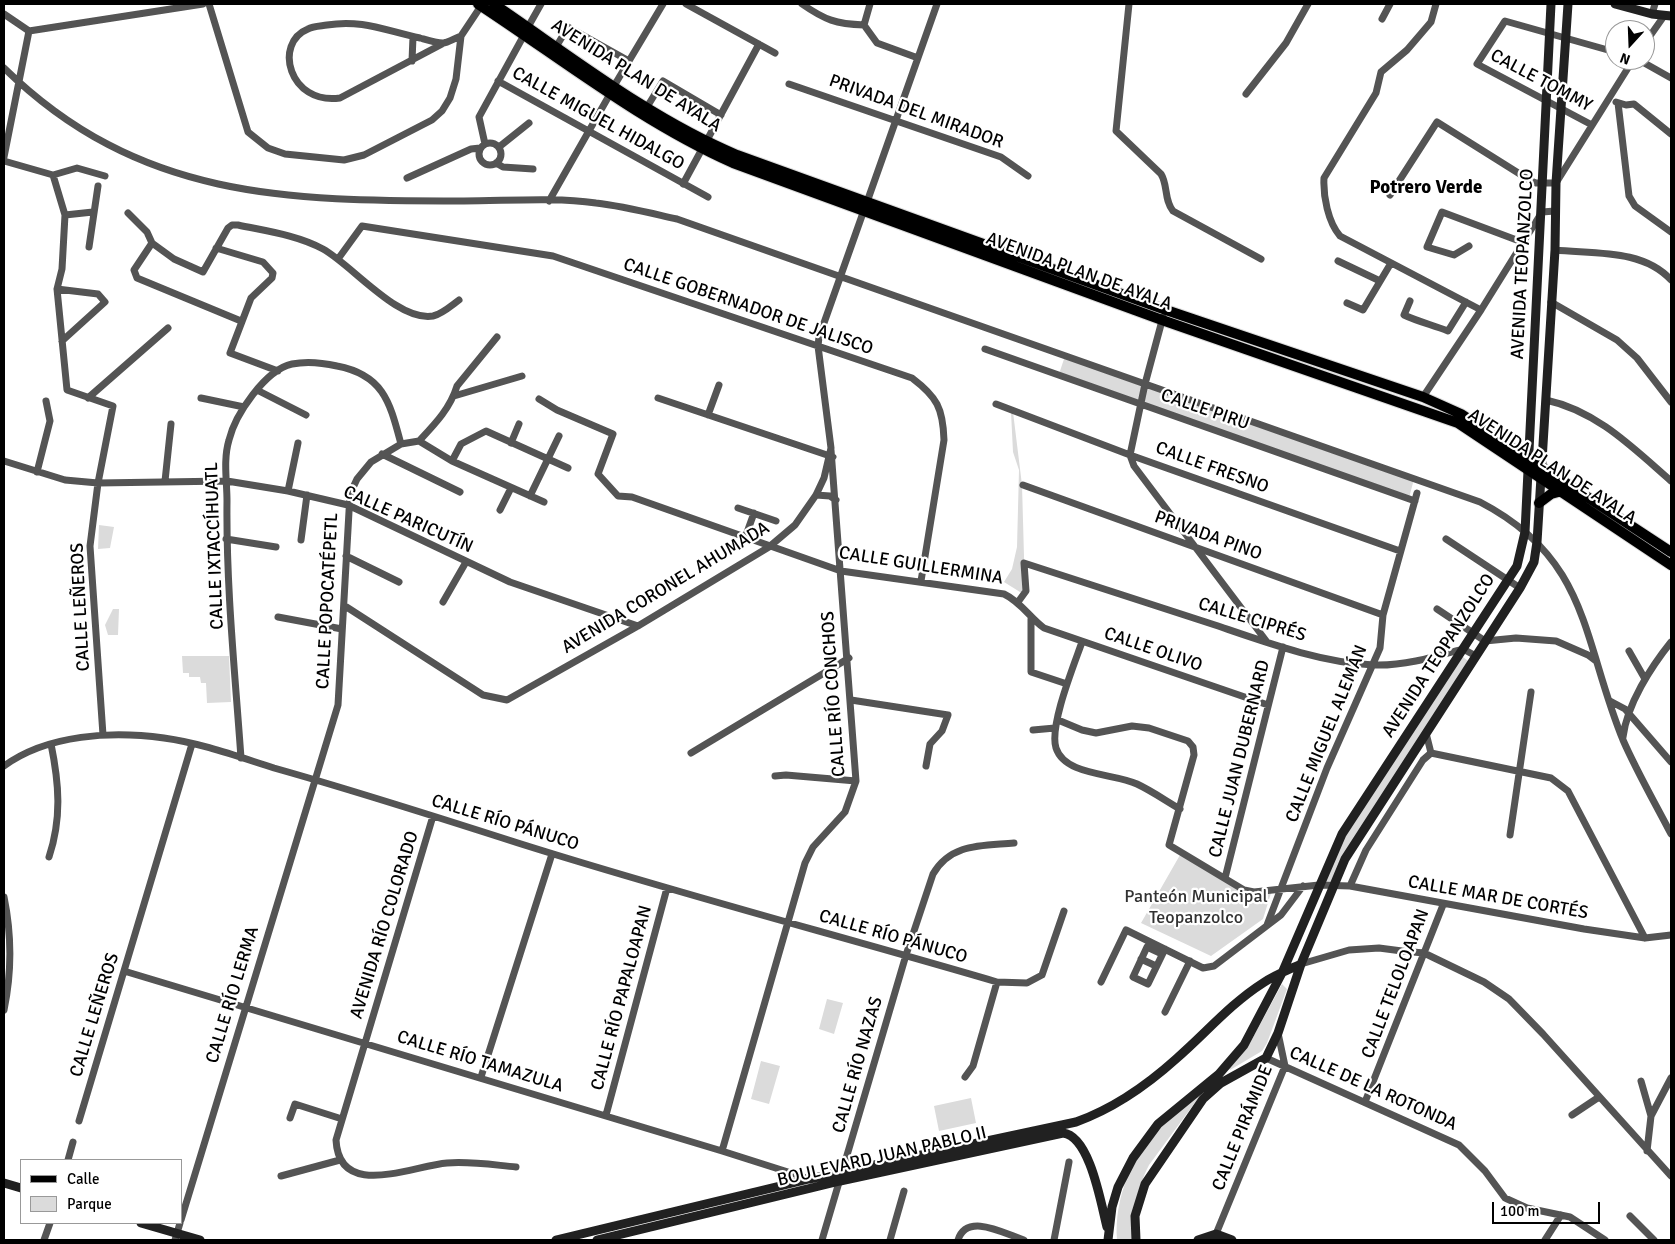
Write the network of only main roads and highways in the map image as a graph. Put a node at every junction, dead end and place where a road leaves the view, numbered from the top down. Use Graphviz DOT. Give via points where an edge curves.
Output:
graph roads {
  1 [pos="1551,4"];
  2 [pos="1568,4"];
  3 [pos="1615,4"];
  4 [pos="480,5"];
  5 [pos="499,5"];
  6 [pos="1668,16"];
  7 [pos="526,31"];
  8 [pos="612,90"];
  9 [pos="704,145"];
  10 [pos="1164,315"];
  11 [pos="1534,346"];
  12 [pos="1548,346"];
  13 [pos="1529,464"];
  14 [pos="1542,473"];
  15 [pos="1562,491"];
  16 [pos="1539,503"];
  17 [pos="1671,552"];
  18 [pos="1671,565"];
  19 [pos="1301,964"];
  20 [pos="1282,973"];
  21 [pos="841,1177"];
  22 [pos="4,1183"];
  23 [pos="20,1188"];
  24 [pos="144,1224"];
  25 [pos="1108,1236"];
  26 [pos="176,1237"];
  27 [pos="200,1240"];
  28 [pos="556,1240"];
  29 [pos="597,1240"];
  30 [pos="1136,1240"];
  31 [pos="1198,1240"];
  32 [pos="1232,1240"];
  1 -- 11 [label="main road, AVENIDA TEOPANZOLCO"];
  2 -- 12 [label="main road, AVENIDA TEOPANZOLCO"];
  3 -- 6 [label="main road"];
  4 -- 7 [label="main road, AVENIDA PLAN DE AYALA"];
  5 -- 7 [label="main road, AVENIDA PLAN DE AYALA"];
  7 -- 8 [label="main road, AVENIDA PLAN DE AYALA"];
  7 -- 8 [label="main road, AVENIDA PLAN DE AYALA" via="556,47"];
  8 -- 9 [label="main road, AVENIDA PLAN DE AYALA" via="647,107"];
  8 -- 9 [label="main road, AVENIDA PLAN DE AYALA" via="669,131"];
  9 -- 10 [label="main road, AVENIDA PLAN DE AYALA"];
  10 -- 13 [label="main road, AVENIDA PLAN DE AYALA" via="1458,423"];
  10 -- 13 [label="main road, AVENIDA PLAN DE AYALA" via="1423,398 1461,414"];
  11 -- 12 [label="main road"];
  11 -- 13 [label="main road, AVENIDA TEOPANZOLCO"];
  12 -- 14 [label="main road, AVENIDA TEOPANZOLCO"];
  13 -- 14 [label="main road, AVENIDA PLAN DE AYALA"];
  13 -- 20 [label="main road, AVENIDA TEOPANZOLCO" via="1526,532 1517,566 1342,834"];
  14 -- 15 [label="main road, AVENIDA PLAN DE AYALA"];
  14 -- 16 [label="main road, AVENIDA TEOPANZOLCO"];
  14 -- 17 [label="main road, AVENIDA PLAN DE AYALA"];
  15 -- 16 [label="main road"];
  15 -- 18 [label="main road, AVENIDA PLAN DE AYALA"];
  16 -- 19 [label="main road, AVENIDA TEOPANZOLCO" via="1534,562 1354,843"];
  19 -- 20 [label="main road, BOULEVARD JUAN PABLO II"];
  19 -- 30 [label="main road, AVENIDA TEOPANZOLCO" via="1266,1058 1221,1083 1203,1099 1145,1184 1135,1216"];
  20 -- 21 [label="main road, BOULEVARD JUAN PABLO II" via="1264,982 1226,1012 1176,1060 1120,1103 1076,1122"];
  20 -- 25 [label="main road, AVENIDA TEOPANZOLCO" via="1252,1033 1232,1060 1158,1124 1134,1158 1118,1187"];
  21 -- 25 [label="main road, BOULEVARD JUAN PABLO II" via="1071,1134 1077,1139 1092,1170"];
  21 -- 28 [label="main road, BOULEVARD JUAN PABLO II" via="809,1179"];
  21 -- 29 [label="main road, BOULEVARD JUAN PABLO II" via="827,1185"];
  22 -- 23 [label="main road"];
  24 -- 26 [label="main road"];
  26 -- 27 [label="main road"];
  31 -- 32 [label="main road" via="1216,1234"];
}
